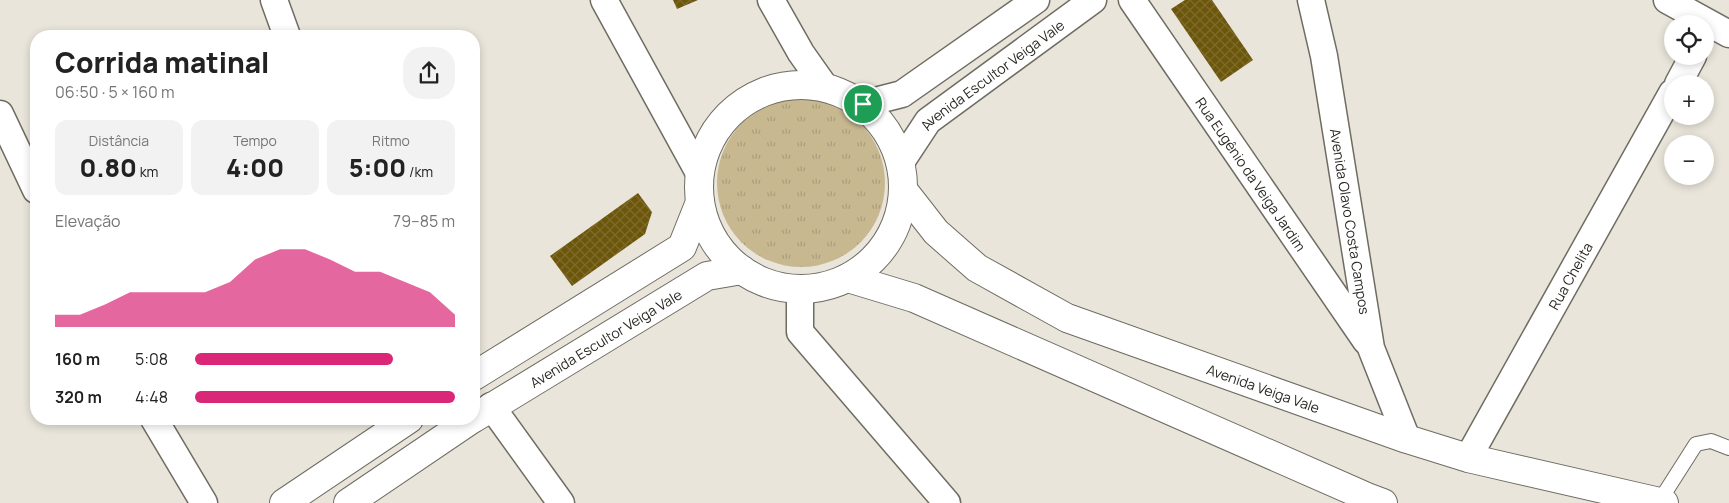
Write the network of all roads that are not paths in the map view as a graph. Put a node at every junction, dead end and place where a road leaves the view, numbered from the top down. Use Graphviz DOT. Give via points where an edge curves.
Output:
graph roads {
  1 [pos="274,0"];
  2 [pos="604,0"];
  3 [pos="771,0"];
  4 [pos="1036,0"];
  5 [pos="1093,0"];
  6 [pos="1132,0"];
  7 [pos="1311,0"];
  8 [pos="1666,0"];
  9 [pos="285,30"];
  10 [pos="1715,31"];
  11 [pos="826,87"];
  12 [pos="863,104"];
  13 [pos="1664,107"];
  14 [pos="0,114"];
  15 [pos="901,162"];
  16 [pos="699,173"];
  17 [pos="30,177"];
  18 [pos="904,191"];
  19 [pos="700,202"];
  20 [pos="742,270"];
  21 [pos="848,278"];
  22 [pos="800,289"];
  23 [pos="1371,348"];
  24 [pos="480,372"];
  25 [pos="480,413"];
  26 [pos="480,415"];
  27 [pos="158,425"];
  28 [pos="400,425"];
  29 [pos="463,425"];
  30 [pos="1407,439"];
  31 [pos="1729,448"];
  32 [pos="1468,458"];
  33 [pos="1371,501"];
  34 [pos="1662,502"];
  35 [pos="204,503"];
  36 [pos="284,503"];
  37 [pos="348,503"];
  38 [pos="561,503"];
  39 [pos="947,503"];
  1 -- 9 [label="street"];
  2 -- 16 [label="street"];
  3 -- 11 [label="street" via="801,53"];
  4 -- 12 [label="street" via="902,94"];
  5 -- 15 [label="street, Avenida Escultor Veiga Vale" via="928,120"];
  6 -- 23 [label="street, Rua Eugênio da Veiga Jardim"];
  7 -- 23 [label="street, Avenida Olavo Costa Campos" via="1324,56"];
  8 -- 10 [label="street"];
  11 -- 12 [label="main road"];
  11 -- 16 [label="main road" via="797,84 768,89 743,101 721,121 706,146"];
  12 -- 15 [label="main road" via="880,120"];
  13 -- 32 [label="street, Rua Chelita"];
  14 -- 17 [label="street"];
  15 -- 18 [label="main road"];
  16 -- 19 [label="main road"];
  18 -- 21 [label="main road" via="900,218 888,242 870,263"];
  18 -- 30 [label="main road, Avenida Veiga Vale" via="936,232 977,268 1067,318"];
  19 -- 20 [label="main road" via="714,240"];
  19 -- 24 [label="main road" via="682,247"];
  20 -- 22 [label="main road" via="780,287"];
  20 -- 25 [label="main road, Avenida Escultor Veiga Vale" via="707,276"];
  21 -- 22 [label="main road" via="825,287"];
  21 -- 33 [label="main road" via="914,298"];
  22 -- 39 [label="street" via="800,332"];
  23 -- 30 [label="street, Avenida Olavo Costa Campos"];
  26 -- 38 [label="street"];
  27 -- 35 [label="street"];
  28 -- 36 [label="main road"];
  29 -- 37 [label="main road, Avenida Escultor Veiga Vale"];
  30 -- 32 [label="main road, Avenida Veiga Vale"];
  31 -- 34 [label="lane" via="1710,441 1696,444"];
  32 -- 34 [label="main road, Avenida Veiga Vale"];
}
